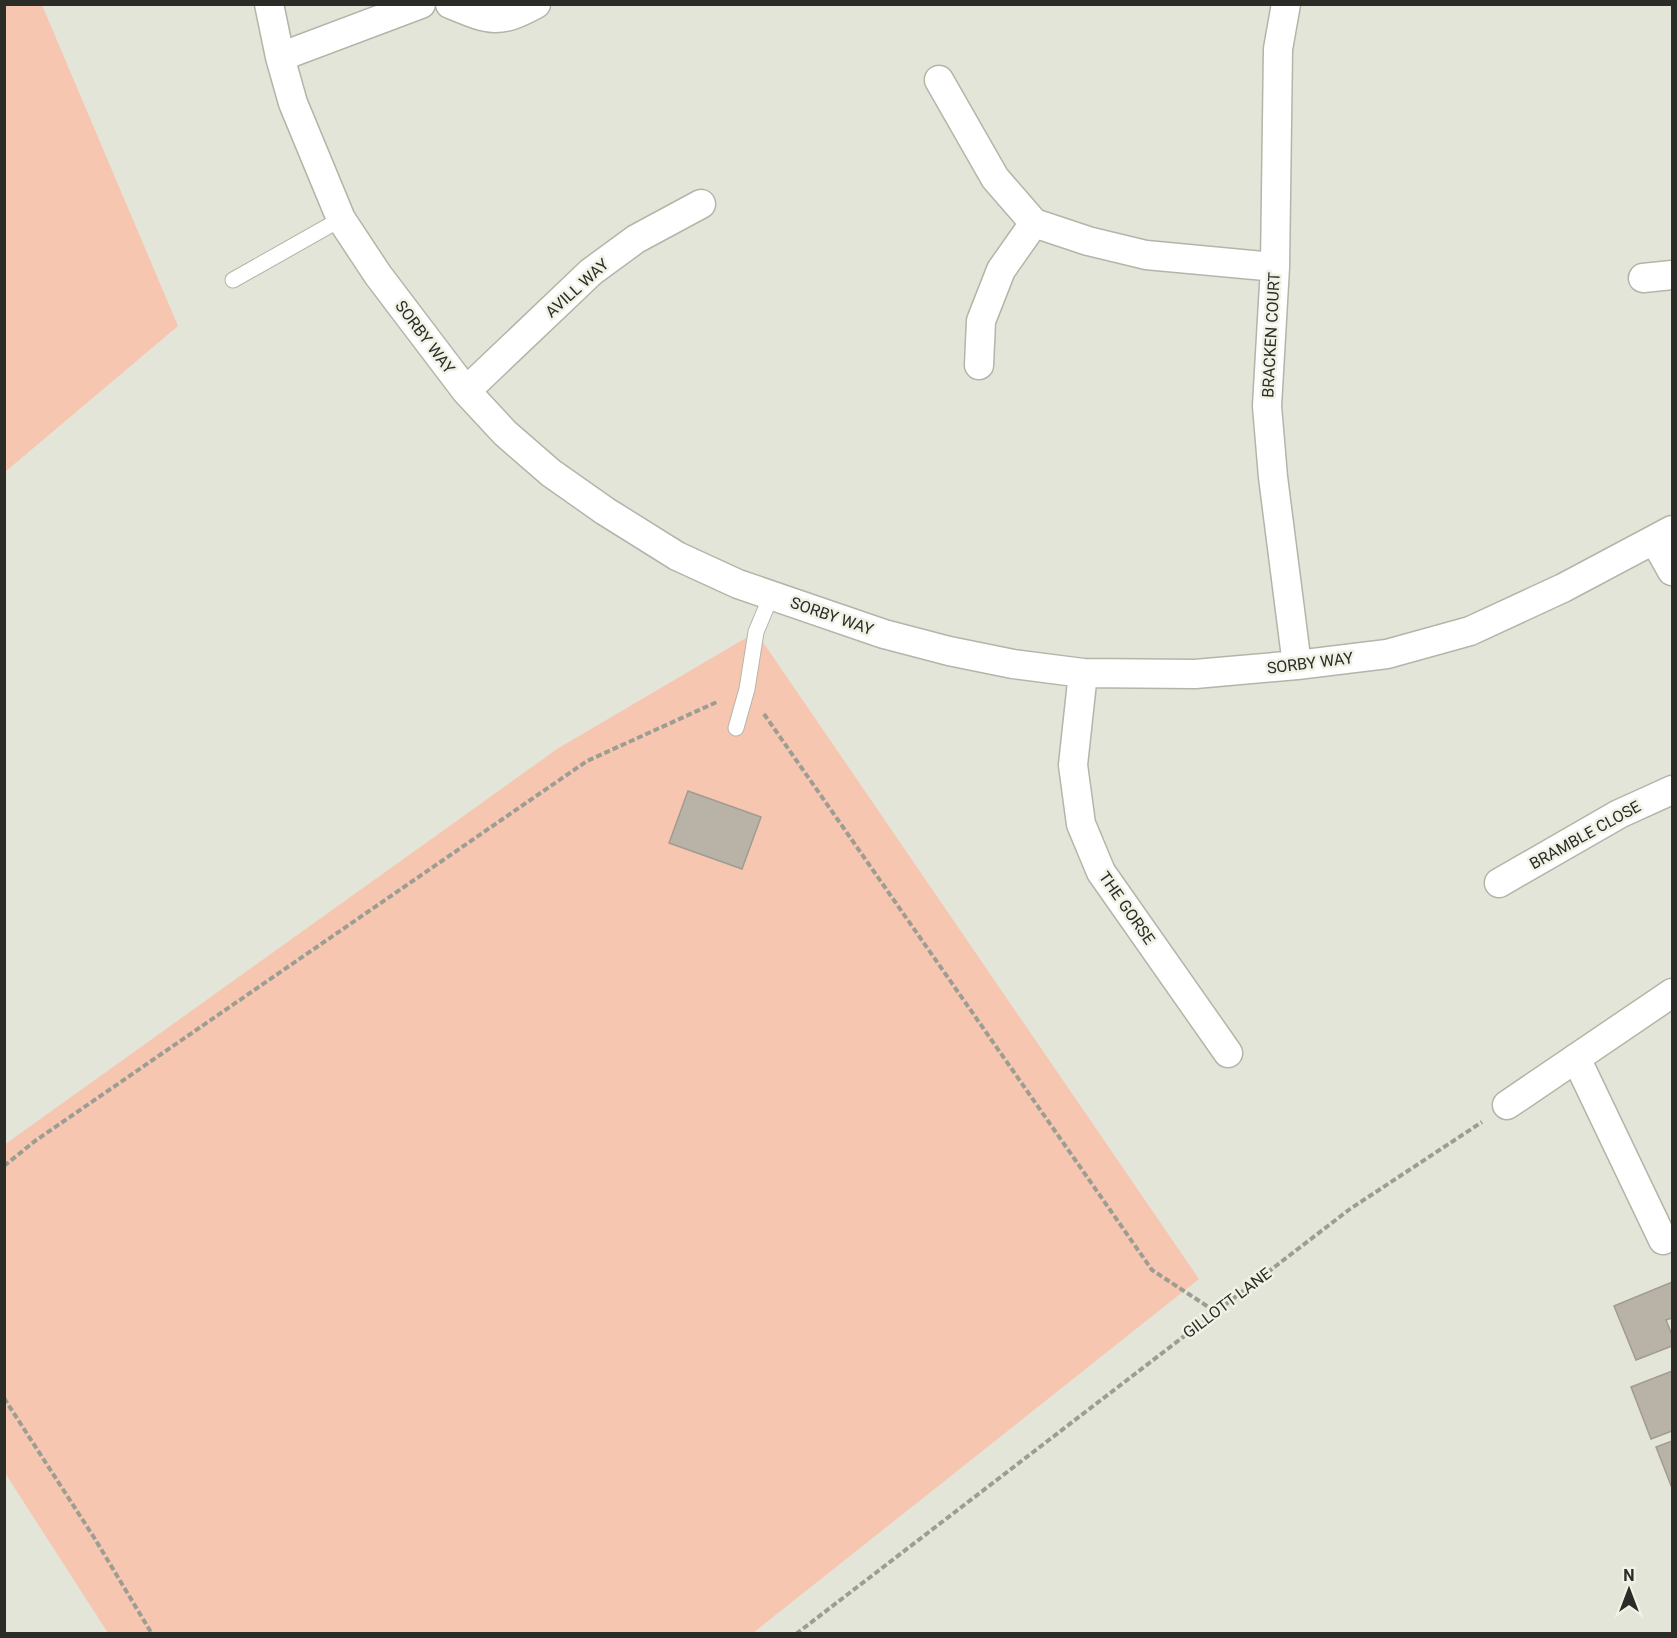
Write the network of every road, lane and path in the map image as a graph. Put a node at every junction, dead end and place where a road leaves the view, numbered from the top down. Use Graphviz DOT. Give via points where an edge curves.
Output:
graph roads {
  1 [pos="269,4"];
  2 [pos="422,4"];
  3 [pos="450,4"];
  4 [pos="536,4"];
  5 [pos="1287,4"];
  6 [pos="280,57"];
  7 [pos="939,80"];
  8 [pos="701,204"];
  9 [pos="341,219"];
  10 [pos="1034,223"];
  11 [pos="1275,267"];
  12 [pos="1672,275"];
  13 [pos="1643,278"];
  14 [pos="232,280"];
  15 [pos="979,365"];
  16 [pos="466,391"];
  17 [pos="1664,536"];
  18 [pos="1672,571"];
  19 [pos="771,596"];
  20 [pos="1297,665"];
  21 [pos="1083,673"];
  22 [pos="747,689"];
  23 [pos="736,728"];
  24 [pos="1672,790"];
  25 [pos="1499,883"];
  26 [pos="1672,993"];
  27 [pos="1228,1053"];
  28 [pos="1576,1058"];
  29 [pos="1507,1104"];
  30 [pos="4,1166"];
  31 [pos="1663,1240"];
  32 [pos="1216,1312"];
  33 [pos="4,1398"];
  34 [pos="152,1634"];
  35 [pos="796,1634"];
  1 -- 6 [label="street, SORBY WAY"];
  2 -- 6 [label="street"];
  3 -- 4 [label="street" via="495,19 517,15"];
  5 -- 11 [label="street, BRACKEN COURT" via="1278,49"];
  6 -- 9 [label="street, SORBY WAY" via="293,103"];
  7 -- 10 [label="street" via="995,178"];
  8 -- 16 [label="street, AVILL WAY" via="636,239 591,272"];
  9 -- 14 [label="lane"];
  9 -- 16 [label="street, SORBY WAY"];
  10 -- 11 [label="street" via="1088,242 1146,255"];
  10 -- 15 [label="street" via="1001,270 981,321"];
  11 -- 20 [label="street, BRACKEN COURT" via="1267,406"];
  12 -- 13 [label="street"];
  16 -- 19 [label="street, SORBY WAY" via="505,433 551,473 605,511 677,556"];
  17 -- 18 [label="street"];
  17 -- 20 [label="street, SORBY WAY" via="1470,631 1387,654"];
  19 -- 21 [label="street, SORBY WAY" via="949,651"];
  19 -- 22 [label="lane" via="756,632"];
  20 -- 21 [label="street, SORBY WAY" via="1195,674"];
  21 -- 27 [label="street, THE GORSE" via="1073,765 1081,824 1101,872"];
  22 -- 23 [label="lane"];
  22 -- 30 [label="path" via="587,760"];
  22 -- 32 [label="path" via="1152,1270"];
  24 -- 25 [label="street, BRAMBLE CLOSE" via="1619,814"];
  26 -- 28 [label="street"];
  28 -- 29 [label="street"];
  28 -- 31 [label="street"];
  29 -- 32 [label="path, GILLOTT LANE" via="1350,1209"];
  32 -- 35 [label="path, GILLOTT LANE"];
  33 -- 34 [label="path"];
}
